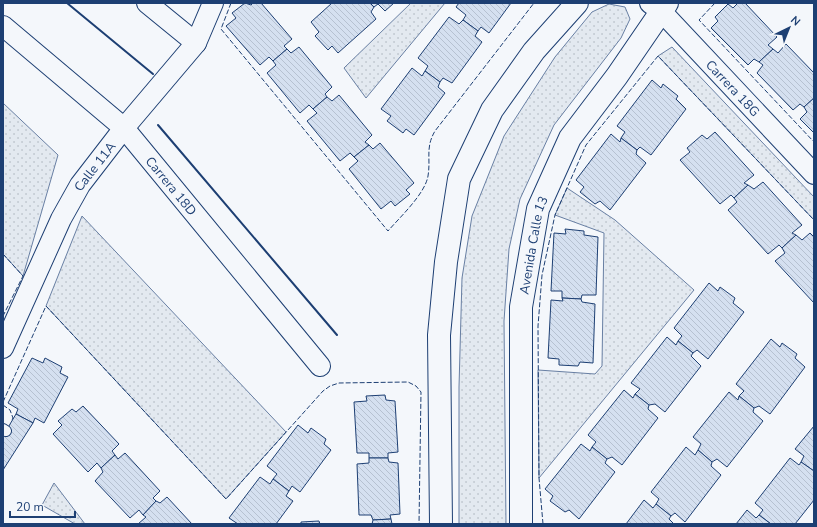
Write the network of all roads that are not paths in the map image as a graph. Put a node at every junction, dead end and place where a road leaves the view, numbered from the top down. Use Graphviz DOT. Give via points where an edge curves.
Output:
graph roads {
  1 [pos="147,3"];
  2 [pos="214,3"];
  3 [pos="577,3"];
  4 [pos="660,6"];
  5 [pos="3,26"];
  6 [pos="196,43"];
  7 [pos="124,128"];
  8 [pos="814,174"];
  9 [pos="3,348"];
  10 [pos="320,366"];
  11 [pos="442,524"];
  12 [pos="521,524"];
  1 -- 6 [label="street"];
  2 -- 6 [label="street, Calle 11A"];
  3 -- 11 [label="street" via="534,51 492,110 459,179 446,262 439,335"];
  4 -- 8 [label="street, Carrera 18G"];
  4 -- 12 [label="street, Avenida Calle 13" via="617,76 570,138 538,209 521,307"];
  5 -- 7 [label="street, Carrera 18D"];
  6 -- 7 [label="street, Calle 11A"];
  7 -- 9 [label="street, Calle 11A" via="80,185 61,219"];
  7 -- 10 [label="street, Carrera 18D"];
}
